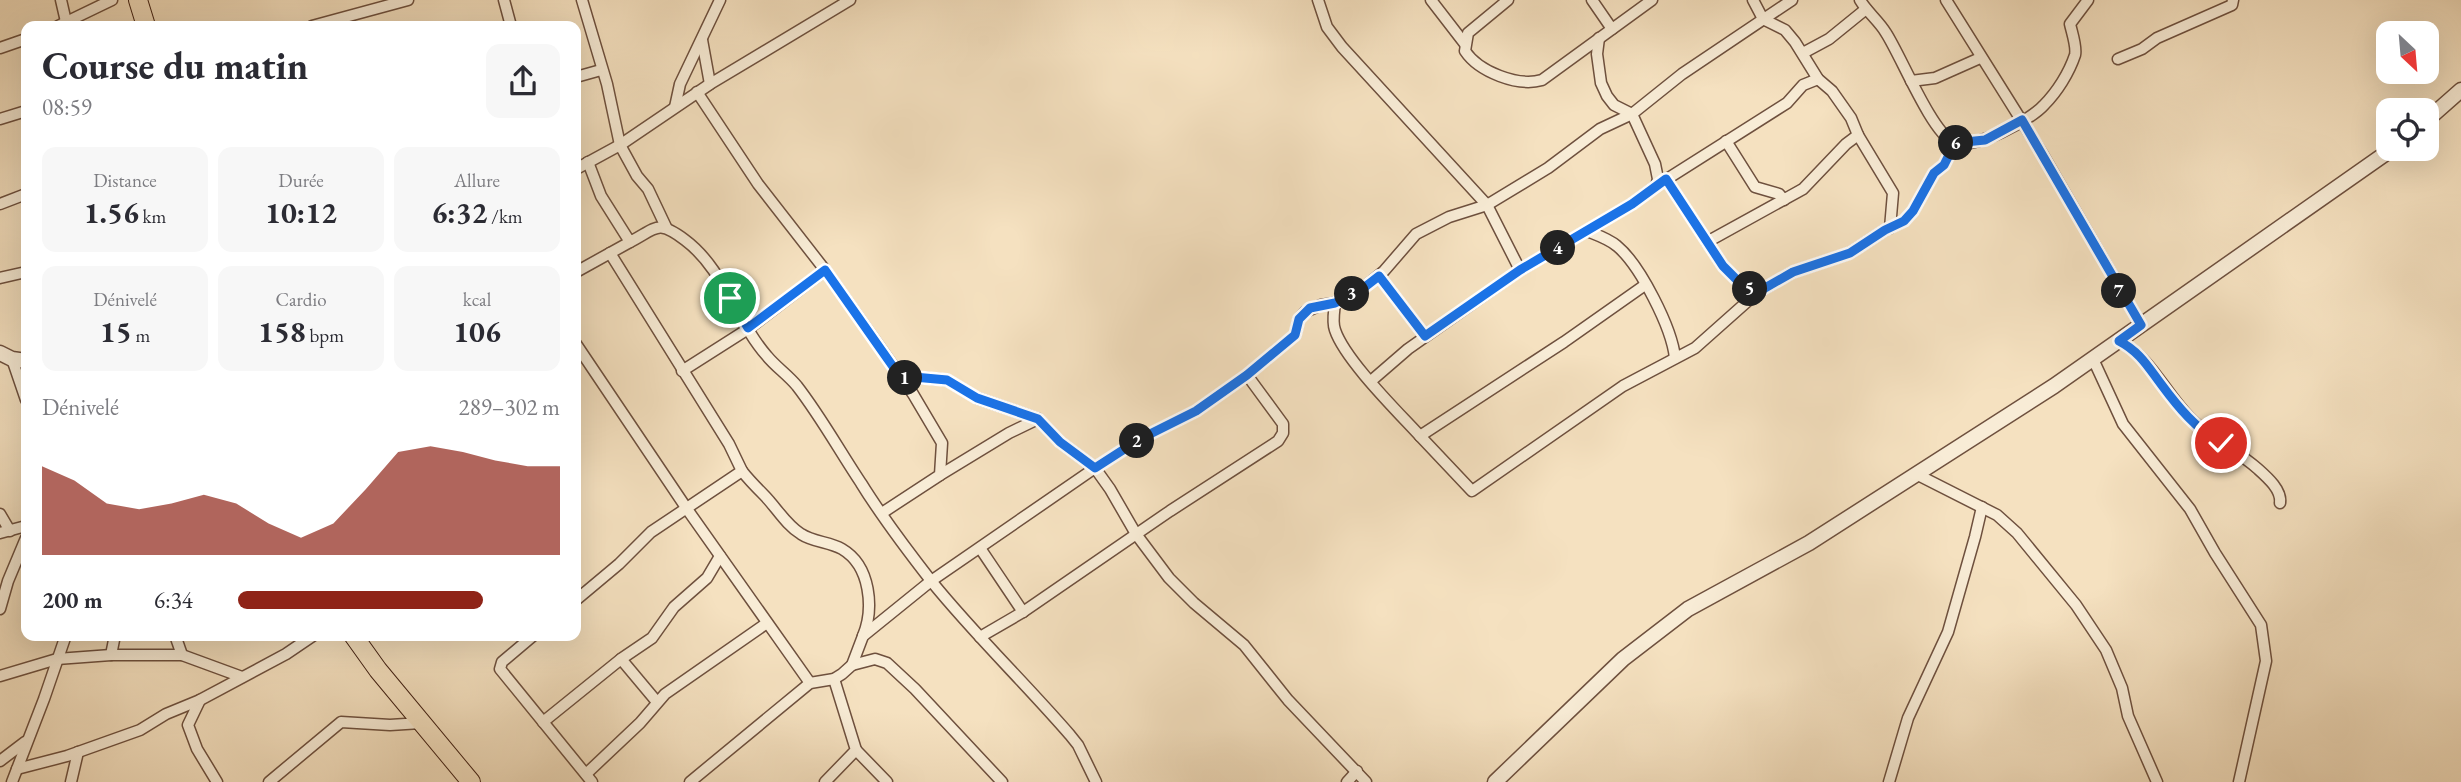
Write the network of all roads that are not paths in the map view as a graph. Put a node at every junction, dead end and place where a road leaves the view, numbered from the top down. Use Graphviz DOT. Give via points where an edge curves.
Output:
graph roads {
  1 [pos="61,0"];
  2 [pos="112,0"];
  3 [pos="138,0"];
  4 [pos="408,0"];
  5 [pos="504,0"];
  6 [pos="582,0"];
  7 [pos="720,0"];
  8 [pos="850,0"];
  9 [pos="1318,0"];
  10 [pos="1431,0"];
  11 [pos="1508,0"];
  12 [pos="1592,0"];
  13 [pos="1653,0"];
  14 [pos="1753,0"];
  15 [pos="1792,0"];
  16 [pos="1946,0"];
  17 [pos="2088,0"];
  18 [pos="2232,0"];
  19 [pos="1863,4"];
  20 [pos="1763,19"];
  21 [pos="64,21"];
  22 [pos="72,21"];
  23 [pos="144,21"];
  24 [pos="345,21"];
  25 [pos="510,21"];
  26 [pos="1612,29"];
  27 [pos="1599,38"];
  28 [pos="702,40"];
  29 [pos="21,41"];
  30 [pos="1465,44"];
  31 [pos="0,48"];
  32 [pos="1804,53"];
  33 [pos="1980,58"];
  34 [pos="2118,59"];
  35 [pos="601,70"];
  36 [pos="581,76"];
  37 [pos="1818,79"];
  38 [pos="1912,81"];
  39 [pos="710,84"];
  40 [pos="2461,90"];
  41 [pos="698,92"];
  42 [pos="675,107"];
  43 [pos="2439,109"];
  44 [pos="21,113"];
  45 [pos="1632,114"];
  46 [pos="0,119"];
  47 [pos="2022,120"];
  48 [pos="1858,135"];
  49 [pos="1726,141"];
  50 [pos="1955,143"];
  51 [pos="620,145"];
  52 [pos="2376,160"];
  53 [pos="588,162"];
  54 [pos="581,166"];
  55 [pos="1666,179"];
  56 [pos="1656,186"];
  57 [pos="21,196"];
  58 [pos="1784,200"];
  59 [pos="0,204"];
  60 [pos="1487,205"];
  61 [pos="666,227"];
  62 [pos="1890,228"];
  63 [pos="1587,231"];
  64 [pos="630,242"];
  65 [pos="1707,242"];
  66 [pos="610,253"];
  67 [pos="581,269"];
  68 [pos="825,270"];
  69 [pos="1520,270"];
  70 [pos="21,273"];
  71 [pos="1379,276"];
  72 [pos="0,278"];
  73 [pos="1645,285"];
  74 [pos="1758,292"];
  75 [pos="1335,303"];
  76 [pos="2141,325"];
  77 [pos="748,328"];
  78 [pos="1425,336"];
  79 [pos="2119,341"];
  80 [pos="581,351"];
  81 [pos="13,358"];
  82 [pos="1675,358"];
  83 [pos="2093,359"];
  84 [pos="682,371"];
  85 [pos="1247,375"];
  86 [pos="901,378"];
  87 [pos="1371,381"];
  88 [pos="21,384"];
  89 [pos="1038,419"];
  90 [pos="1420,436"];
  91 [pos="1095,468"];
  92 [pos="742,471"];
  93 [pos="1916,474"];
  94 [pos="940,475"];
  95 [pos="2280,503"];
  96 [pos="1982,507"];
  97 [pos="687,509"];
  98 [pos="882,513"];
  99 [pos="0,514"];
  100 [pos="5,532"];
  101 [pos="1136,534"];
  102 [pos="979,548"];
  103 [pos="21,550"];
  104 [pos="720,556"];
  105 [pos="931,581"];
  106 [pos="581,596"];
  107 [pos="0,609"];
  108 [pos="1023,612"];
  109 [pos="767,623"];
  110 [pos="863,636"];
  111 [pos="980,638"];
  112 [pos="63,641"];
  113 [pos="114,641"];
  114 [pos="180,641"];
  115 [pos="305,641"];
  116 [pos="358,641"];
  117 [pos="527,641"];
  118 [pos="182,654"];
  119 [pos="111,655"];
  120 [pos="57,659"];
  121 [pos="621,659"];
  122 [pos="852,665"];
  123 [pos="0,676"];
  124 [pos="242,677"];
  125 [pos="834,679"];
  126 [pos="810,683"];
  127 [pos="200,700"];
  128 [pos="657,702"];
  129 [pos="543,722"];
  130 [pos="421,723"];
  131 [pos="27,741"];
  132 [pos="856,750"];
  133 [pos="78,752"];
  134 [pos="0,761"];
  135 [pos="1357,771"];
  136 [pos="14,778"];
  137 [pos="589,778"];
  138 [pos="71,782"];
  139 [pos="217,782"];
  140 [pos="269,782"];
  141 [pos="471,782"];
  142 [pos="691,782"];
  143 [pos="825,782"];
  144 [pos="887,782"];
  145 [pos="1002,782"];
  146 [pos="1096,782"];
  147 [pos="1347,782"];
  148 [pos="1366,782"];
  149 [pos="1495,782"];
  150 [pos="1889,782"];
  151 [pos="2157,782"];
  152 [pos="2239,782"];
  1 -- 21 [label="street"];
  2 -- 22 [label="street"];
  3 -- 23 [label="main road"];
  4 -- 24 [label="street"];
  5 -- 25 [label="street"];
  6 -- 35 [label="street"];
  7 -- 28 [label="street"];
  8 -- 39 [label="street"];
  9 -- 60 [label="street" via="1327,27 1342,47"];
  10 -- 30 [label="street"];
  11 -- 30 [label="street" via="1474,26"];
  12 -- 26 [label="street"];
  13 -- 26 [label="street"];
  14 -- 20 [label="street"];
  15 -- 20 [label="street"];
  16 -- 33 [label="street"];
  17 -- 47 [label="street" via="2070,24 2076,52 2061,84 2043,108"];
  18 -- 34 [label="street" via="2232,5"];
  19 -- 32 [label="street" via="1839,32"];
  19 -- 38 [label="street" via="1892,42"];
  20 -- 32 [label="street" via="1785,30"];
  20 -- 45 [label="street"];
  26 -- 27 [label="street"];
  27 -- 30 [label="street" via="1535,82 1491,72 1469,57"];
  27 -- 45 [label="street" via="1599,72 1607,96"];
  28 -- 39 [label="street"];
  28 -- 42 [label="street" via="680,84"];
  29 -- 31 [label="street"];
  32 -- 37 [label="street"];
  33 -- 38 [label="street" via="1935,78"];
  33 -- 47 [label="street"];
  35 -- 36 [label="street"];
  35 -- 51 [label="street"];
  37 -- 48 [label="street" via="1842,104"];
  37 -- 49 [label="street" via="1802,85 1787,103"];
  38 -- 50 [label="street" via="1929,113"];
  39 -- 41 [label="street"];
  40 -- 43 [label="street"];
  41 -- 42 [label="street"];
  41 -- 68 [label="street" via="758,184"];
  42 -- 51 [label="street"];
  44 -- 46 [label="street"];
  45 -- 56 [label="street" via="1655,164"];
  45 -- 60 [label="street" via="1600,129"];
  47 -- 50 [label="street" via="1985,140"];
  47 -- 76 [label="street"];
  48 -- 58 [label="street" via="1803,189"];
  48 -- 62 [label="street" via="1893,193"];
  49 -- 55 [label="street"];
  49 -- 58 [label="street" via="1755,187"];
  50 -- 62 [label="street" via="1913,211"];
  51 -- 53 [label="street"];
  51 -- 61 [label="street"];
  52 -- 76 [label="street"];
  53 -- 54 [label="street"];
  53 -- 64 [label="street" via="600,196"];
  55 -- 56 [label="street"];
  55 -- 65 [label="street"];
  56 -- 63 [label="street"];
  57 -- 59 [label="street"];
  58 -- 65 [label="street"];
  60 -- 69 [label="street"];
  60 -- 71 [label="street" via="1416,234"];
  61 -- 64 [label="street" via="656,227"];
  61 -- 77 [label="street" via="686,240 705,262"];
  62 -- 74 [label="street" via="1850,253 1793,272"];
  63 -- 69 [label="street"];
  63 -- 73 [label="street" via="1617,245"];
  64 -- 66 [label="street"];
  65 -- 74 [label="street" via="1731,274"];
  66 -- 67 [label="street"];
  66 -- 84 [label="street"];
  68 -- 77 [label="street"];
  68 -- 86 [label="street"];
  69 -- 78 [label="street"];
  70 -- 72 [label="street"];
  71 -- 75 [label="street"];
  71 -- 78 [label="street"];
  73 -- 82 [label="street" via="1665,318"];
  73 -- 90 [label="street"];
  74 -- 82 [label="street" via="1704,341"];
  75 -- 85 [label="street" via="1305,312 1295,335"];
  75 -- 87 [label="street" via="1334,329"];
  76 -- 79 [label="street"];
  77 -- 84 [label="street"];
  77 -- 98 [label="street" via="803,395"];
  78 -- 87 [label="street"];
  79 -- 83 [label="street"];
  79 -- 95 [label="street" via="2141,356 2204,432 2260,471 2278,492"];
  80 -- 97 [label="street"];
  81 -- 88 [label="street"];
  82 -- 90 [label="street" via="1623,386 1472,491"];
  83 -- 93 [label="street"];
  83 -- 152 [label="street" via="2123,424 2190,509 2262,625 2266,660"];
  84 -- 92 [label="street"];
  85 -- 91 [label="street" via="1196,411"];
  85 -- 101 [label="street" via="1283,424 1278,441"];
  86 -- 89 [label="street" via="947,380 977,398"];
  86 -- 94 [label="street" via="942,443"];
  87 -- 90 [label="street"];
  89 -- 91 [label="street"];
  89 -- 94 [label="street"];
  91 -- 101 [label="street"];
  91 -- 102 [label="street"];
  92 -- 97 [label="street"];
  92 -- 110 [label="street" via="801,534 843,549 854,561 869,589 869,621"];
  93 -- 96 [label="street"];
  93 -- 149 [label="street" via="1665,625 1592,686"];
  94 -- 98 [label="street"];
  96 -- 150 [label="street" via="1948,632 1908,718"];
  96 -- 151 [label="street" via="2017,533 2096,633"];
  97 -- 104 [label="street"];
  97 -- 106 [label="street" via="651,532"];
  98 -- 105 [label="street"];
  99 -- 100 [label="street"];
  101 -- 108 [label="street"];
  101 -- 135 [label="street" via="1174,584 1244,645 1288,700"];
  102 -- 105 [label="street"];
  102 -- 108 [label="street"];
  103 -- 107 [label="street"];
  104 -- 109 [label="street"];
  104 -- 121 [label="street" via="707,578 674,607 652,638"];
  105 -- 110 [label="street"];
  105 -- 111 [label="street"];
  108 -- 111 [label="street"];
  109 -- 126 [label="street"];
  109 -- 128 [label="street"];
  110 -- 122 [label="street"];
  111 -- 146 [label="street" via="1070,735"];
  112 -- 120 [label="street"];
  113 -- 119 [label="street"];
  114 -- 118 [label="street"];
  115 -- 124 [label="street"];
  116 -- 130 [label="main road"];
  117 -- 129 [label="street" via="500,667"];
  118 -- 119 [label="street"];
  118 -- 124 [label="street"];
  119 -- 120 [label="street"];
  120 -- 123 [label="street"];
  120 -- 131 [label="street"];
  121 -- 128 [label="street"];
  121 -- 129 [label="street"];
  122 -- 125 [label="street"];
  122 -- 145 [label="street" via="875,659 887,663"];
  124 -- 127 [label="street"];
  125 -- 126 [label="street"];
  125 -- 132 [label="street"];
  126 -- 142 [label="street"];
  127 -- 133 [label="street" via="130,734"];
  127 -- 139 [label="street" via="188,725"];
  128 -- 137 [label="street"];
  129 -- 137 [label="street"];
  130 -- 140 [label="street" via="341,722"];
  130 -- 141 [label="main road"];
  131 -- 134 [label="street"];
  131 -- 136 [label="street"];
  132 -- 143 [label="street"];
  132 -- 144 [label="street"];
  133 -- 136 [label="street"];
  133 -- 138 [label="street"];
  135 -- 147 [label="street"];
  135 -- 148 [label="street"];
}
